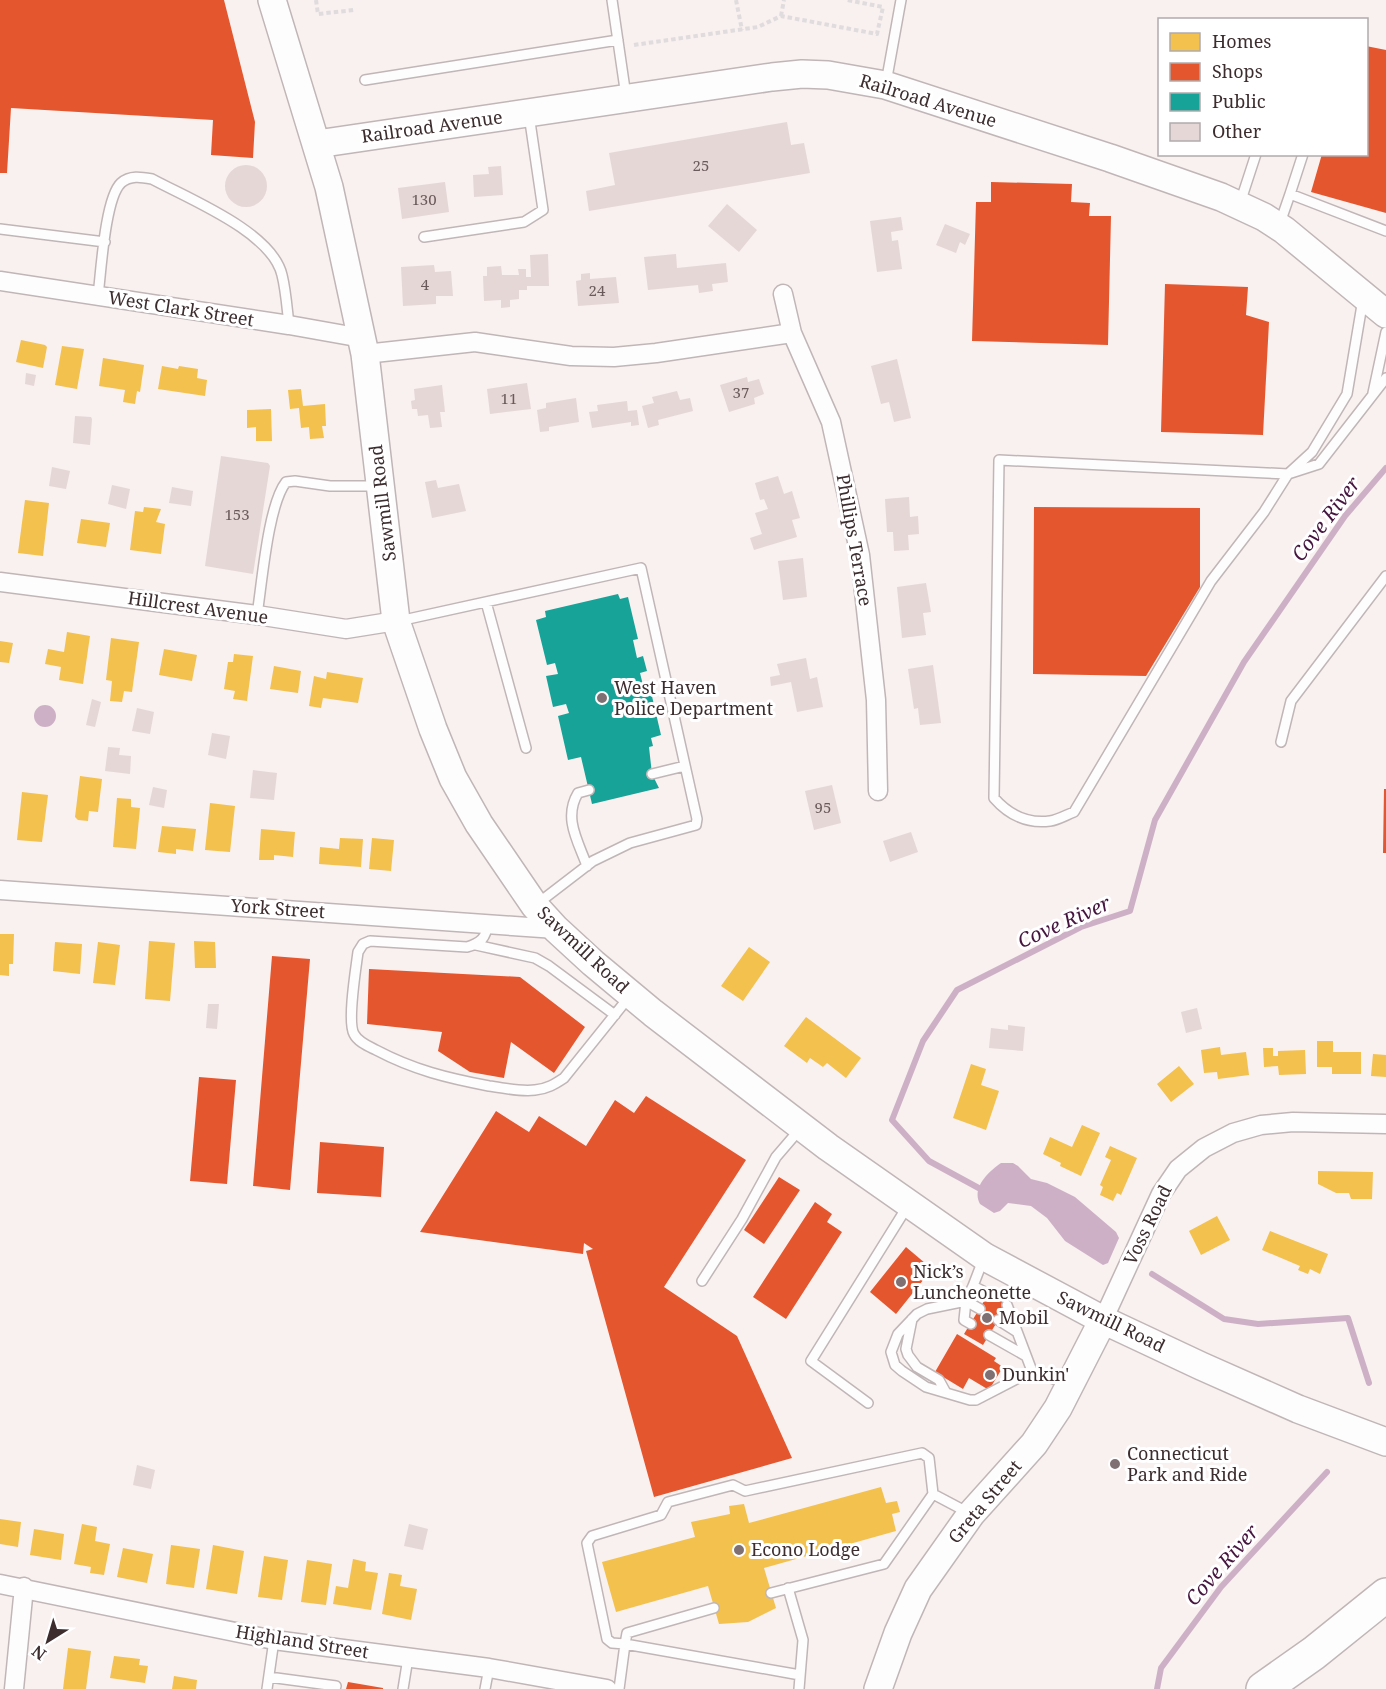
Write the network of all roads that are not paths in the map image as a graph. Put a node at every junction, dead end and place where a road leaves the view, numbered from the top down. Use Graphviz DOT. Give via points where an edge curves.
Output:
graph roads {
  1 [pos="272,0"];
  2 [pos="612,0"];
  3 [pos="901,0"];
  4 [pos="618,40"];
  5 [pos="365,80"];
  6 [pos="885,85"];
  7 [pos="626,98"];
  8 [pos="529,113"];
  9 [pos="317,144"];
  10 [pos="1255,156"];
  11 [pos="1302,156"];
  12 [pos="1290,195"];
  13 [pos="1239,204"];
  14 [pos="1279,227"];
  15 [pos="0,229"];
  16 [pos="1386,231"];
  17 [pos="423,237"];
  18 [pos="105,242"];
  19 [pos="0,281"];
  20 [pos="783,294"];
  21 [pos="98,296"];
  22 [pos="1364,296"];
  23 [pos="1386,314"];
  24 [pos="289,325"];
  25 [pos="1386,332"];
  26 [pos="792,333"];
  27 [pos="363,346"];
  28 [pos="1386,378"];
  29 [pos="1372,398"];
  30 [pos="1287,474"];
  31 [pos="381,486"];
  32 [pos="1386,576"];
  33 [pos="0,582"];
  34 [pos="486,602"];
  35 [pos="257,615"];
  36 [pos="396,621"];
  37 [pos="1281,742"];
  38 [pos="526,748"];
  39 [pos="686,766"];
  40 [pos="652,774"];
  41 [pos="589,789"];
  42 [pos="878,791"];
  43 [pos="587,866"];
  44 [pos="0,890"];
  45 [pos="536,906"];
  46 [pos="488,923"];
  47 [pos="556,929"];
  48 [pos="476,945"];
  49 [pos="623,1005"];
  50 [pos="1386,1124"];
  51 [pos="802,1126"];
  52 [pos="908,1205"];
  53 [pos="985,1257"];
  54 [pos="702,1281"];
  55 [pos="973,1286"];
  56 [pos="989,1294"];
  57 [pos="966,1301"];
  58 [pos="1007,1305"];
  59 [pos="980,1309"];
  60 [pos="912,1319"];
  61 [pos="998,1320"];
  62 [pos="1103,1320"];
  63 [pos="971,1324"];
  64 [pos="1017,1332"];
  65 [pos="989,1335"];
  66 [pos="1026,1356"];
  67 [pos="1032,1371"];
  68 [pos="1071,1385"];
  69 [pos="945,1391"];
  70 [pos="868,1403"];
  71 [pos="1386,1442"];
  72 [pos="933,1494"];
  73 [pos="971,1514"];
  74 [pos="0,1584"];
  75 [pos="24,1587"];
  76 [pos="788,1588"];
  77 [pos="771,1593"];
  78 [pos="1386,1595"];
  79 [pos="714,1608"];
  80 [pos="274,1640"];
  81 [pos="625,1644"];
  82 [pos="408,1658"];
  83 [pos="489,1668"];
  84 [pos="800,1675"];
  85 [pos="268,1677"];
  86 [pos="14,1689"];
  87 [pos="267,1689"];
  88 [pos="335,1689"];
  89 [pos="403,1689"];
  90 [pos="484,1689"];
  91 [pos="607,1689"];
  92 [pos="619,1689"];
  93 [pos="799,1689"];
  94 [pos="878,1689"];
  95 [pos="1263,1689"];
  1 -- 9 [label="main road, Sawmill Road"];
  2 -- 4 [label="lane"];
  3 -- 6 [label="lane"];
  4 -- 5 [label="lane"];
  4 -- 7 [label="lane"];
  6 -- 7 [label="main road, Railroad Avenue" via="841,76 795,75"];
  6 -- 13 [label="main road, Railroad Avenue"];
  7 -- 8 [label="main road, Railroad Avenue"];
  8 -- 9 [label="main road, Railroad Avenue"];
  8 -- 17 [label="lane" via="543,210 524,222"];
  9 -- 27 [label="main road, Sawmill Road"];
  10 -- 13 [label="lane"];
  11 -- 12 [label="lane"];
  12 -- 14 [label="lane"];
  12 -- 16 [label="lane"];
  13 -- 14 [label="main road, Railroad Avenue"];
  14 -- 22 [label="main road, Railroad Avenue"];
  15 -- 18 [label="lane"];
  18 -- 21 [label="lane"];
  18 -- 24 [label="lane" via="111,200 122,183 136,176 152,180 247,230 272,252 282,273"];
  19 -- 21 [label="street, West Clark Street"];
  20 -- 26 [label="street, Phillips Terrace"];
  21 -- 24 [label="street, West Clark Street"];
  22 -- 23 [label="main road, Railroad Avenue"];
  22 -- 30 [label="lane" via="1347,394 1312,452"];
  24 -- 27 [label="street, West Clark Street"];
  25 -- 29 [label="lane"];
  26 -- 27 [label="street" via="614,357 571,356 475,342"];
  26 -- 42 [label="street, Phillips Terrace" via="831,422 860,555 876,700"];
  27 -- 31 [label="main road, Sawmill Road"];
  28 -- 29 [label="lane"];
  29 -- 30 [label="lane" via="1319,464"];
  30 -- 30 [label="lane" via="1264,512 1211,581 1074,812 1051,821 1026,819 1005,811 994,798 999,460"];
  31 -- 35 [label="lane" via="286,482 274,508"];
  31 -- 36 [label="main road, Sawmill Road"];
  32 -- 37 [label="lane" via="1291,700"];
  33 -- 35 [label="street, Hillcrest Avenue"];
  34 -- 36 [label="lane"];
  34 -- 38 [label="lane"];
  34 -- 39 [label="lane" via="641,568"];
  35 -- 36 [label="street, Hillcrest Avenue" via="346,629"];
  36 -- 45 [label="main road, Sawmill Road" via="453,778 479,824"];
  39 -- 40 [label="lane"];
  39 -- 43 [label="lane" via="696,825 630,843"];
  41 -- 43 [label="lane" via="578,793 570,811"];
  43 -- 45 [label="lane"];
  44 -- 46 [label="street, York Street"];
  45 -- 47 [label="main road, Sawmill Road"];
  46 -- 47 [label="street, York Street"];
  46 -- 48 [label="lane" via="483,940"];
  47 -- 49 [label="main road, Sawmill Road"];
  48 -- 49 [label="lane" via="535,958"];
  48 -- 49 [label="lane" via="370,941 363,944 358,952 352,1014 352,1032 357,1040 422,1072 520,1091 538,1090 564,1077"];
  49 -- 51 [label="main road, Sawmill Road"];
  50 -- 62 [label="street, Voss Road" via="1261,1125 1233,1133 1204,1148 1178,1169 1161,1194"];
  51 -- 52 [label="main road, Sawmill Road"];
  51 -- 54 [label="lane" via="777,1156"];
  52 -- 53 [label="main road, Sawmill Road"];
  52 -- 70 [label="lane" via="811,1361"];
  53 -- 55 [label="lane"];
  53 -- 62 [label="main road, Sawmill Road"];
  55 -- 56 [label="lane"];
  55 -- 57 [label="lane"];
  57 -- 59 [label="lane"];
  57 -- 60 [label="lane" via="927,1309"];
  57 -- 63 [label="lane" via="964,1320"];
  58 -- 64 [label="lane"];
  60 -- 69 [label="lane" via="908,1355 917,1367 939,1380"];
  60 -- 69 [label="lane" via="893,1343 892,1359 926,1387"];
  61 -- 64 [label="lane"];
  62 -- 68 [label="main road, Greta Street"];
  62 -- 71 [label="main road, Sawmill Road" via="1298,1409"];
  64 -- 66 [label="lane"];
  65 -- 66 [label="lane"];
  66 -- 67 [label="lane"];
  67 -- 68 [label="lane"];
  67 -- 69 [label="lane" via="976,1400"];
  68 -- 73 [label="main road, Greta Street" via="1034,1444"];
  72 -- 73 [label="lane"];
  72 -- 76 [label="lane" via="884,1564"];
  72 -- 81 [label="lane" via="929,1458 922,1453 745,1491 733,1485 668,1502 661,1515 592,1536 587,1543 607,1639"];
  73 -- 94 [label="main road, Greta Street" via="918,1589"];
  74 -- 75 [label="street, Highland Street"];
  75 -- 80 [label="street, Highland Street"];
  75 -- 86 [label="street"];
  76 -- 77 [label="lane"];
  76 -- 84 [label="lane" via="804,1640"];
  78 -- 95 [label="highway"];
  79 -- 81 [label="lane" via="627,1633"];
  80 -- 82 [label="street, Highland Street"];
  80 -- 85 [label="lane"];
  81 -- 84 [label="lane"];
  81 -- 92 [label="lane"];
  82 -- 83 [label="street, Highland Street"];
  82 -- 89 [label="lane"];
  83 -- 90 [label="lane"];
  83 -- 91 [label="street, Highland Street"];
  84 -- 93 [label="lane"];
  85 -- 87 [label="lane"];
  85 -- 88 [label="lane" via="336,1686"];
}
